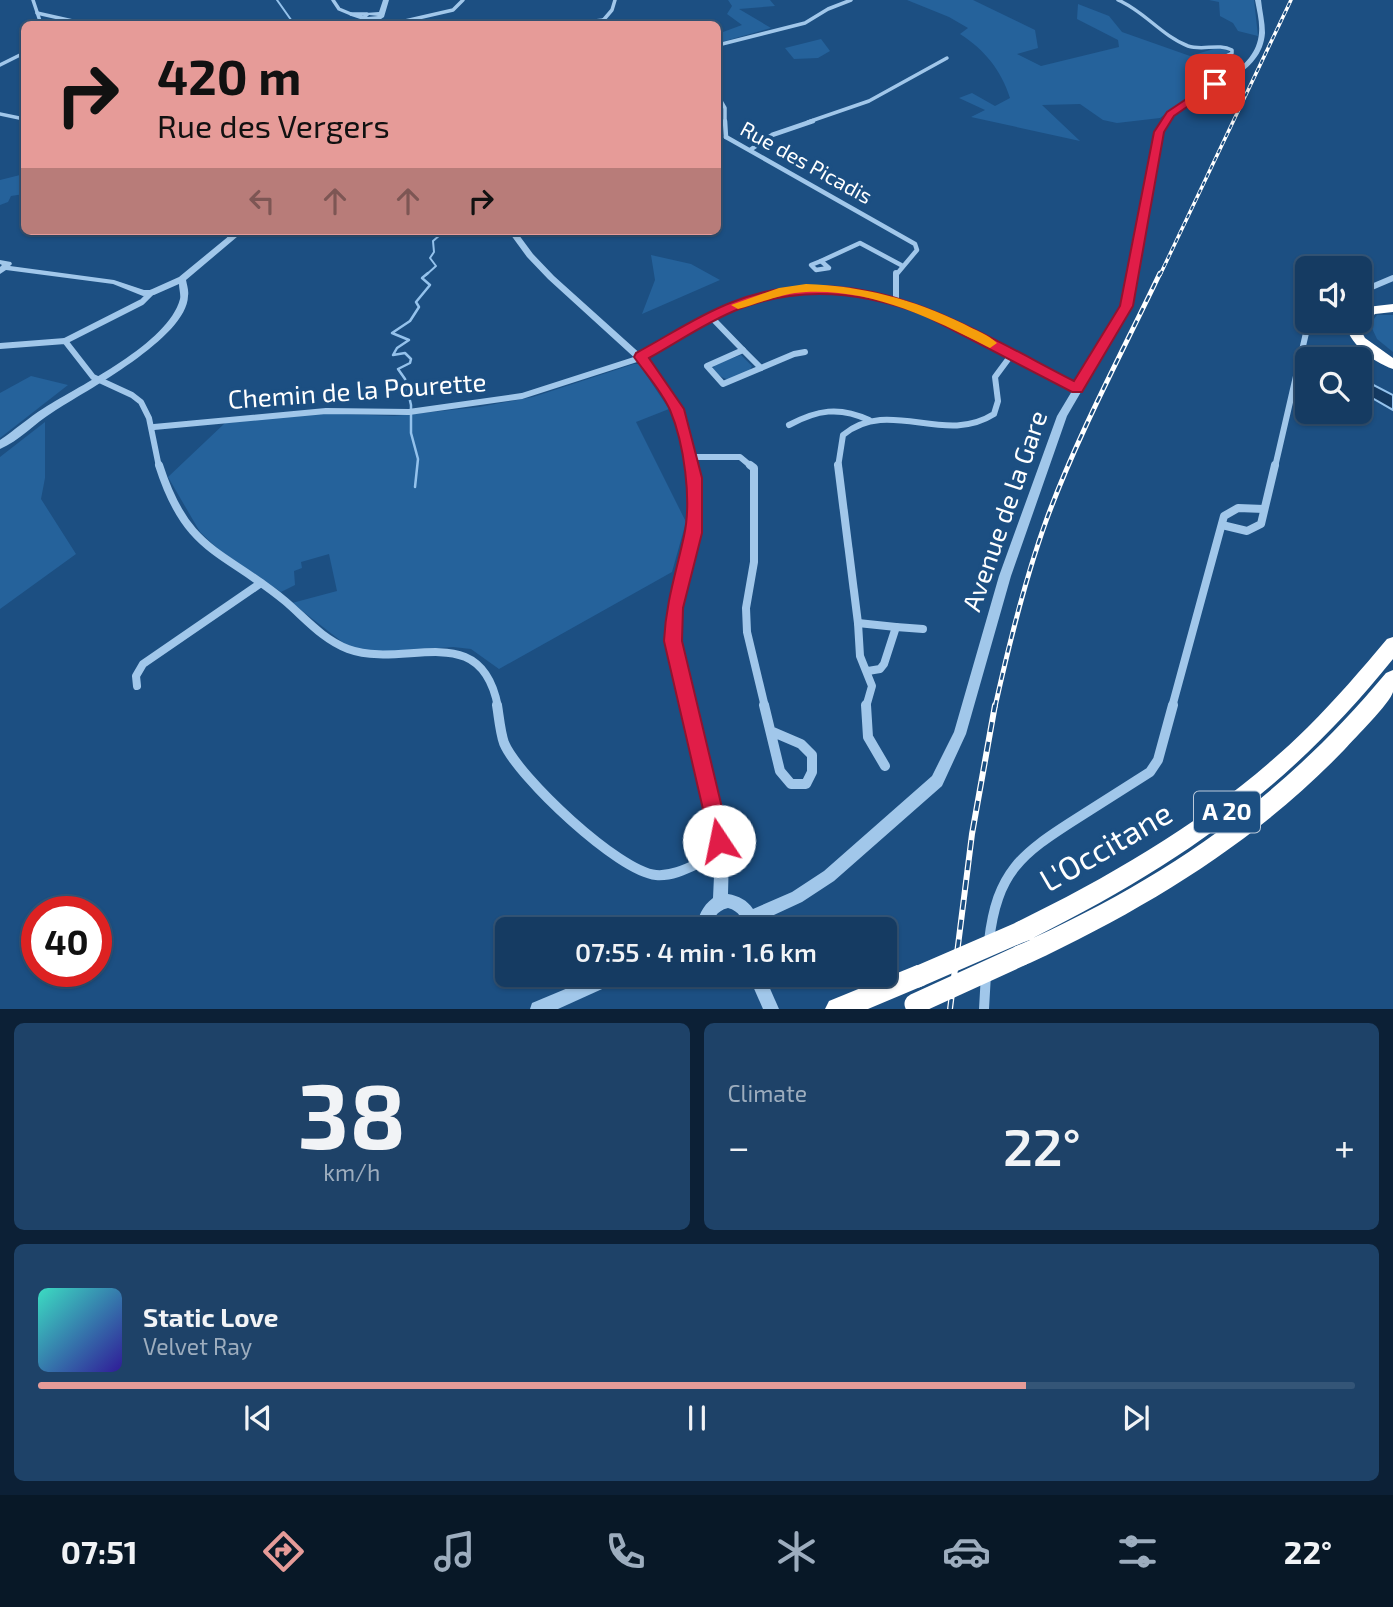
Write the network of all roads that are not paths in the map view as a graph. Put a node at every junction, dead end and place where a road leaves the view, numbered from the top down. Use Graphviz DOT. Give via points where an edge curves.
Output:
graph roads {
  1 [pos="33,0"];
  2 [pos="333,0"];
  3 [pos="463,0"];
  4 [pos="615,0"];
  5 [pos="851,0"];
  6 [pos="1118,0"];
  7 [pos="1258,0"];
  8 [pos="386,3"];
  9 [pos="37,13"];
  10 [pos="366,19"];
  11 [pos="383,20"];
  12 [pos="40,21"];
  13 [pos="73,21"];
  14 [pos="418,21"];
  15 [pos="602,21"];
  16 [pos="721,44"];
  17 [pos="21,54"];
  18 [pos="947,58"];
  19 [pos="0,65"];
  20 [pos="1215,84"];
  21 [pos="721,99"];
  22 [pos="0,114"];
  23 [pos="21,118"];
  24 [pos="726,137"];
  25 [pos="721,140"];
  26 [pos="750,149"];
  27 [pos="228,235"];
  28 [pos="235,235"];
  29 [pos="515,235"];
  30 [pos="231,238"];
  31 [pos="820,260"];
  32 [pos="901,264"];
  33 [pos="2,267"];
  34 [pos="1393,278"];
  35 [pos="182,279"];
  36 [pos="1372,287"];
  37 [pos="151,293"];
  38 [pos="1393,299"];
  39 [pos="896,301"];
  40 [pos="1372,305"];
  41 [pos="1393,308"];
  42 [pos="1372,310"];
  43 [pos="712,318"];
  44 [pos="1306,333"];
  45 [pos="1355,333"];
  46 [pos="1364,333"];
  47 [pos="65,341"];
  48 [pos="0,346"];
  49 [pos="743,350"];
  50 [pos="805,352"];
  51 [pos="1012,354"];
  52 [pos="640,357"];
  53 [pos="1393,362"];
  54 [pos="761,368"];
  55 [pos="99,381"];
  56 [pos="1077,388"];
  57 [pos="869,420"];
  58 [pos="789,425"];
  59 [pos="154,427"];
  60 [pos="0,445"];
  61 [pos="691,457"];
  62 [pos="1264,509"];
  63 [pos="1222,525"];
  64 [pos="261,583"];
  65 [pos="858,623"];
  66 [pos="897,627"];
  67 [pos="923,629"];
  68 [pos="1393,645"];
  69 [pos="868,671"];
  70 [pos="1393,679"];
  71 [pos="137,686"];
  72 [pos="773,732"];
  73 [pos="885,766"];
  74 [pos="722,855"];
  75 [pos="720,902"];
  76 [pos="707,917"];
  77 [pos="748,917"];
  78 [pos="764,917"];
  79 [pos="589,987"];
  80 [pos="761,987"];
  81 [pos="909,1006"];
  82 [pos="538,1009"];
  83 [pos="771,1009"];
  84 [pos="836,1009"];
  85 [pos="984,1009"];
  1 -- 9 [label="street"];
  2 -- 10 [label="street" via="339,9"];
  3 -- 14 [label="street" via="453,10"];
  4 -- 15 [label="street"];
  5 -- 16 [label="street" via="805,23"];
  6 -- 20 [label="street" via="1189,46 1233,50 1203,68 1203,77"];
  7 -- 20 [label="street, Avenue de la Gare" via="1259,43 1243,69"];
  8 -- 10 [label="street"];
  8 -- 11 [label="street"];
  9 -- 12 [label="street"];
  9 -- 13 [label="street"];
  10 -- 11 [label="street"];
  17 -- 19 [label="street"];
  18 -- 26 [label="street" via="875,98 772,135"];
  20 -- 56 [label="street, Avenue de la Gare" via="1171,114 1159,132 1127,306"];
  21 -- 24 [label="street, Rue des Picadis"];
  22 -- 23 [label="street"];
  24 -- 25 [label="street"];
  24 -- 26 [label="street, Rue des Picadis"];
  26 -- 32 [label="street, Rue des Picadis" via="915,244 917,250"];
  27 -- 30 [label="street"];
  28 -- 30 [label="street"];
  29 -- 52 [label="street" via="555,282"];
  30 -- 35 [label="street"];
  31 -- 32 [label="street" via="860,243"];
  32 -- 39 [label="street" via="896,272"];
  33 -- 37 [label="street" via="114,282"];
  34 -- 36 [label="street"];
  35 -- 37 [label="street"];
  35 -- 55 [label="street" via="183,300 170,323 129,362"];
  37 -- 47 [label="street"];
  38 -- 40 [label="highway"];
  39 -- 43 [label="street, Chemin de la Pourette" via="846,290 806,288 734,306"];
  39 -- 51 [label="street, Chemin de la Pourette"];
  41 -- 42 [label="highway"];
  43 -- 49 [label="street"];
  43 -- 52 [label="street, Chemin de la Pourette"];
  44 -- 62 [label="street"];
  45 -- 53 [label="highway"];
  46 -- 53 [label="highway"];
  47 -- 48 [label="street"];
  47 -- 55 [label="street" via="85,370"];
  49 -- 54 [label="street"];
  49 -- 54 [label="street" via="707,366 723,384"];
  50 -- 54 [label="street"];
  51 -- 56 [label="street, Chemin de la Pourette"];
  51 -- 57 [label="street" via="995,377 997,405 988,419 963,426"];
  52 -- 59 [label="street, Chemin de la Pourette" via="535,392 485,401 409,411 326,411"];
  52 -- 61 [label="street" via="677,409"];
  55 -- 59 [label="street" via="140,401"];
  55 -- 60 [label="street"];
  56 -- 78 [label="street, Avenue de la Gare" via="1062,416 1005,576 960,734 937,781 829,876"];
  57 -- 58 [label="street" via="838,408"];
  57 -- 65 [label="street" via="854,426 837,448"];
  59 -- 64 [label="street" via="162,476 189,530 206,547"];
  61 -- 72 [label="street" via="740,457 754,468 754,562 747,632"];
  61 -- 74 [label="street" via="693,533 674,608 673,641"];
  62 -- 63 [label="street" via="1234,508 1224,516"];
  62 -- 63 [label="street" via="1261,524 1251,531"];
  63 -- 85 [label="street" via="1158,760 1150,772 1034,846 1011,869 997,894 991,921"];
  64 -- 71 [label="street" via="143,664 136,676"];
  64 -- 74 [label="street" via="348,651 374,656 443,651 473,660 495,689 505,743 521,769 603,848 637,871 663,875"];
  65 -- 66 [label="street"];
  65 -- 69 [label="street" via="860,656"];
  66 -- 67 [label="street"];
  66 -- 69 [label="street" via="884,664"];
  68 -- 84 [label="highway, L'Occitane / A 20, bridge" via="1328,723 1222,816 1153,862 1023,931"];
  69 -- 73 [label="street" via="872,686 865,709 868,737"];
  70 -- 81 [label="highway, L'Occitane / A 20, bridge" via="1324,757 1229,838 1076,932"];
  72 -- 72 [label="street" via="780,771 791,784 806,785 813,773 812,753 803,743"];
  74 -- 75 [label="street"];
  75 -- 76 [label="street"];
  75 -- 77 [label="street" via="741,905"];
  79 -- 82 [label="street"];
  80 -- 83 [label="street"];
}
